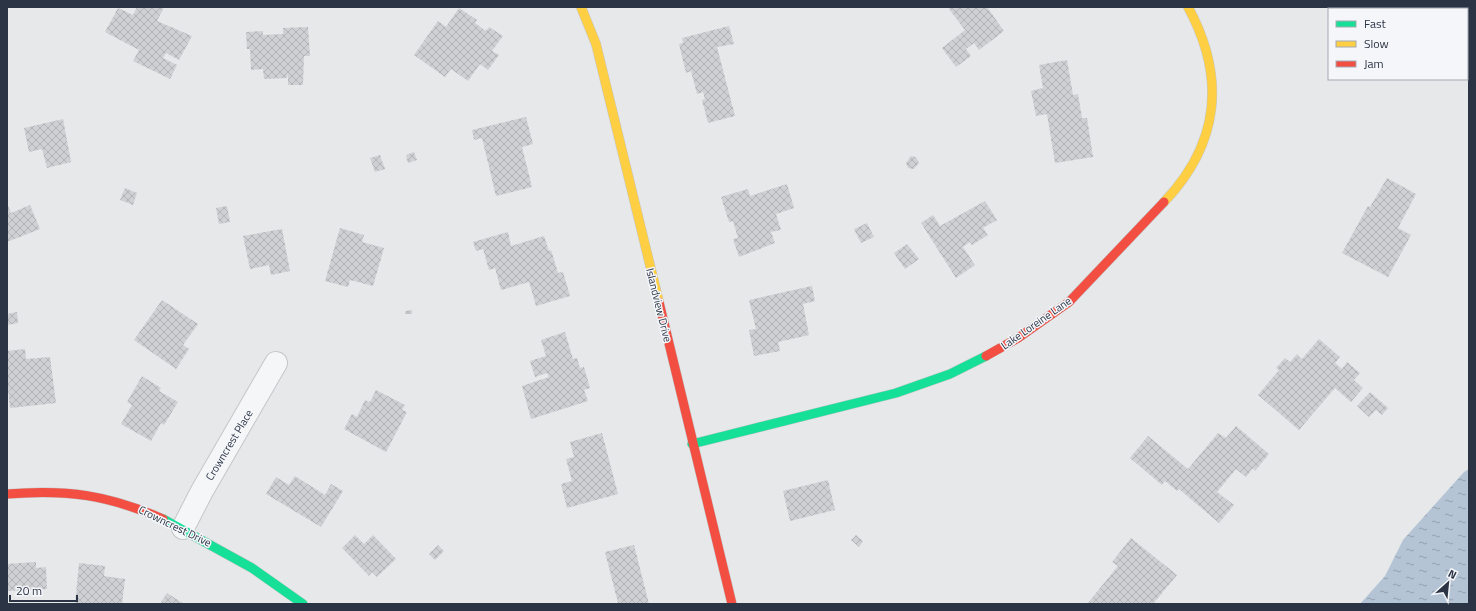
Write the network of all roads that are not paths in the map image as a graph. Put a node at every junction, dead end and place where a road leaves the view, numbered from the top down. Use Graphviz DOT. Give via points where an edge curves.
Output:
graph roads {
  1 [pos="581,7"];
  2 [pos="1188,7"];
  3 [pos="276,363"];
  4 [pos="692,444"];
  5 [pos="7,494"];
  6 [pos="183,528"];
  7 [pos="303,604"];
  8 [pos="732,604"];
  1 -- 4 [label="street, Islandview Drive" via="596,44"];
  2 -- 4 [label="street, Lake Loreine Lane" via="1198,23 1211,67 1211,109 1201,148 1185,180 1069,302 1018,338 950,374 888,395"];
  3 -- 6 [label="street, Crowncrest Place"];
  4 -- 8 [label="street, Islandview Drive"];
  5 -- 6 [label="street, Crowncrest Drive" via="75,492 144,509"];
  6 -- 7 [label="street, Crowncrest Drive" via="260,572"];
}
